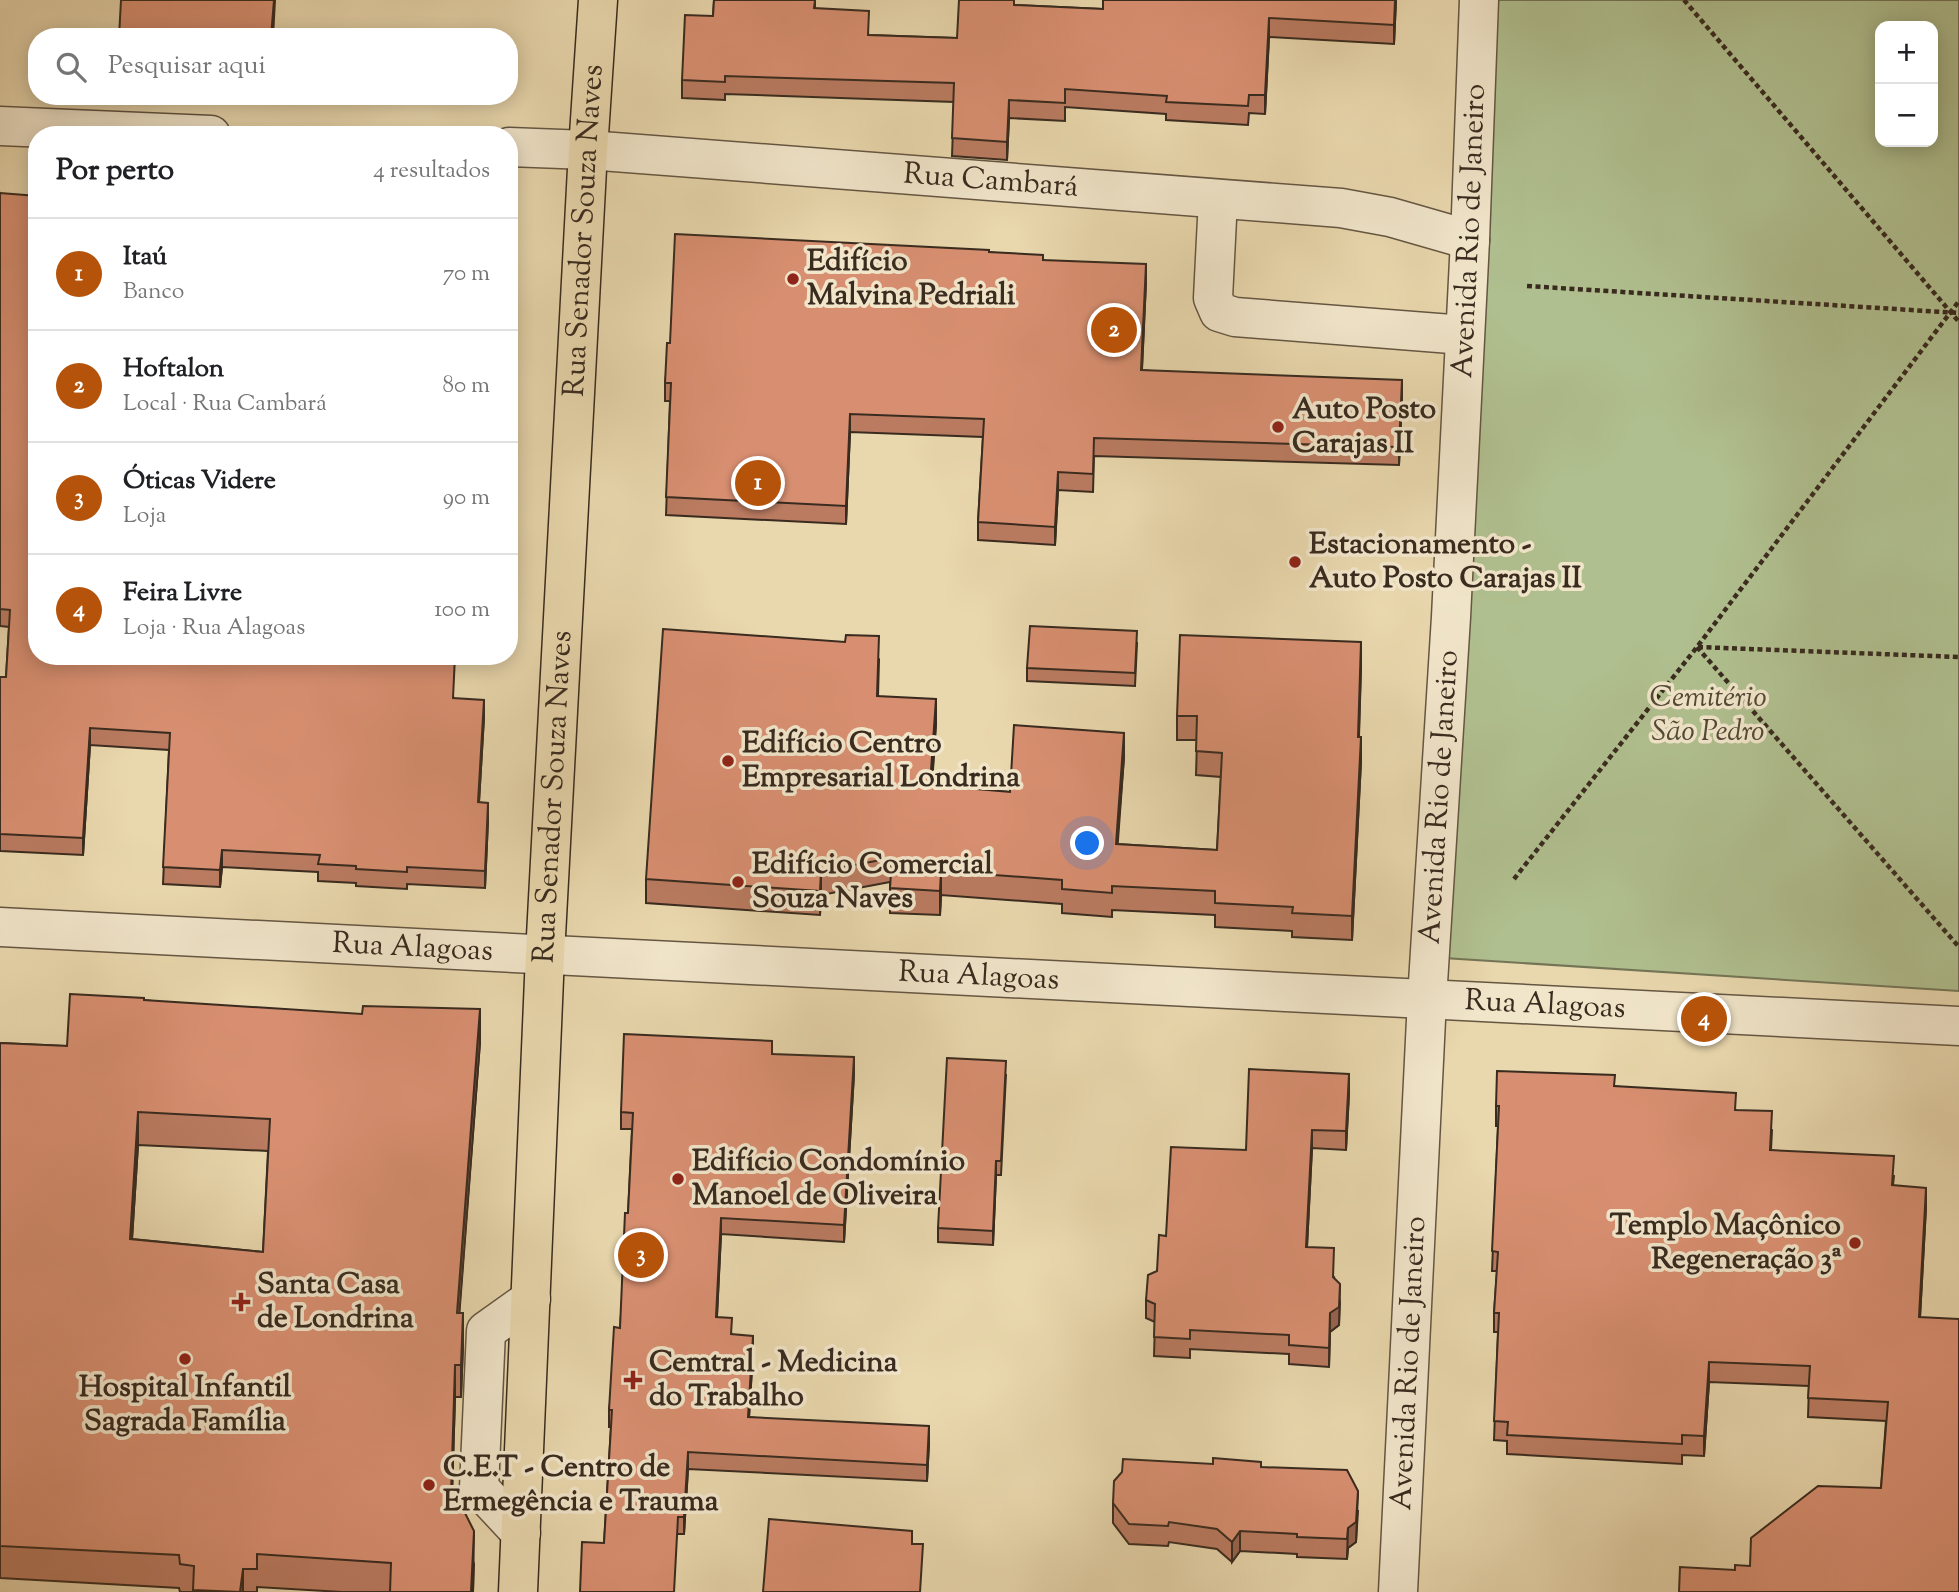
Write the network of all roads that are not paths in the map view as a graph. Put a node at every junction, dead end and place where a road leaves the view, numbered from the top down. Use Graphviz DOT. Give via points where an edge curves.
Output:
graph roads {
  1 [pos="598,0"];
  2 [pos="1479,0"];
  3 [pos="0,126"];
  4 [pos="28,127"];
  5 [pos="518,147"];
  6 [pos="588,150"];
  7 [pos="1218,199"];
  8 [pos="1470,240"];
  9 [pos="1464,335"];
  10 [pos="0,927"];
  11 [pos="545,955"];
  12 [pos="1427,999"];
  13 [pos="1959,1026"];
  14 [pos="518,1592"];
  15 [pos="1398,1592"];
  1 -- 6 [label="main road, Rua Senador Souza Naves"];
  2 -- 8 [label="street, Avenida Rio de Janeiro"];
  3 -- 4 [label="street"];
  5 -- 6 [label="street, Rua Cambará"];
  6 -- 7 [label="street, Rua Cambará"];
  6 -- 11 [label="main road, Rua Senador Souza Naves"];
  7 -- 8 [label="street, Rua Cambará" via="1341,208"];
  7 -- 9 [label="street" via="1213,298 1219,312"];
  8 -- 9 [label="street, Avenida Rio de Janeiro"];
  9 -- 12 [label="street, Avenida Rio de Janeiro"];
  10 -- 11 [label="street, Rua Alagoas"];
  11 -- 12 [label="street, Rua Alagoas"];
  11 -- 14 [label="main road, Rua Senador Souza Naves"];
  12 -- 13 [label="street, Rua Alagoas"];
  12 -- 15 [label="street, Avenida Rio de Janeiro"];
}
